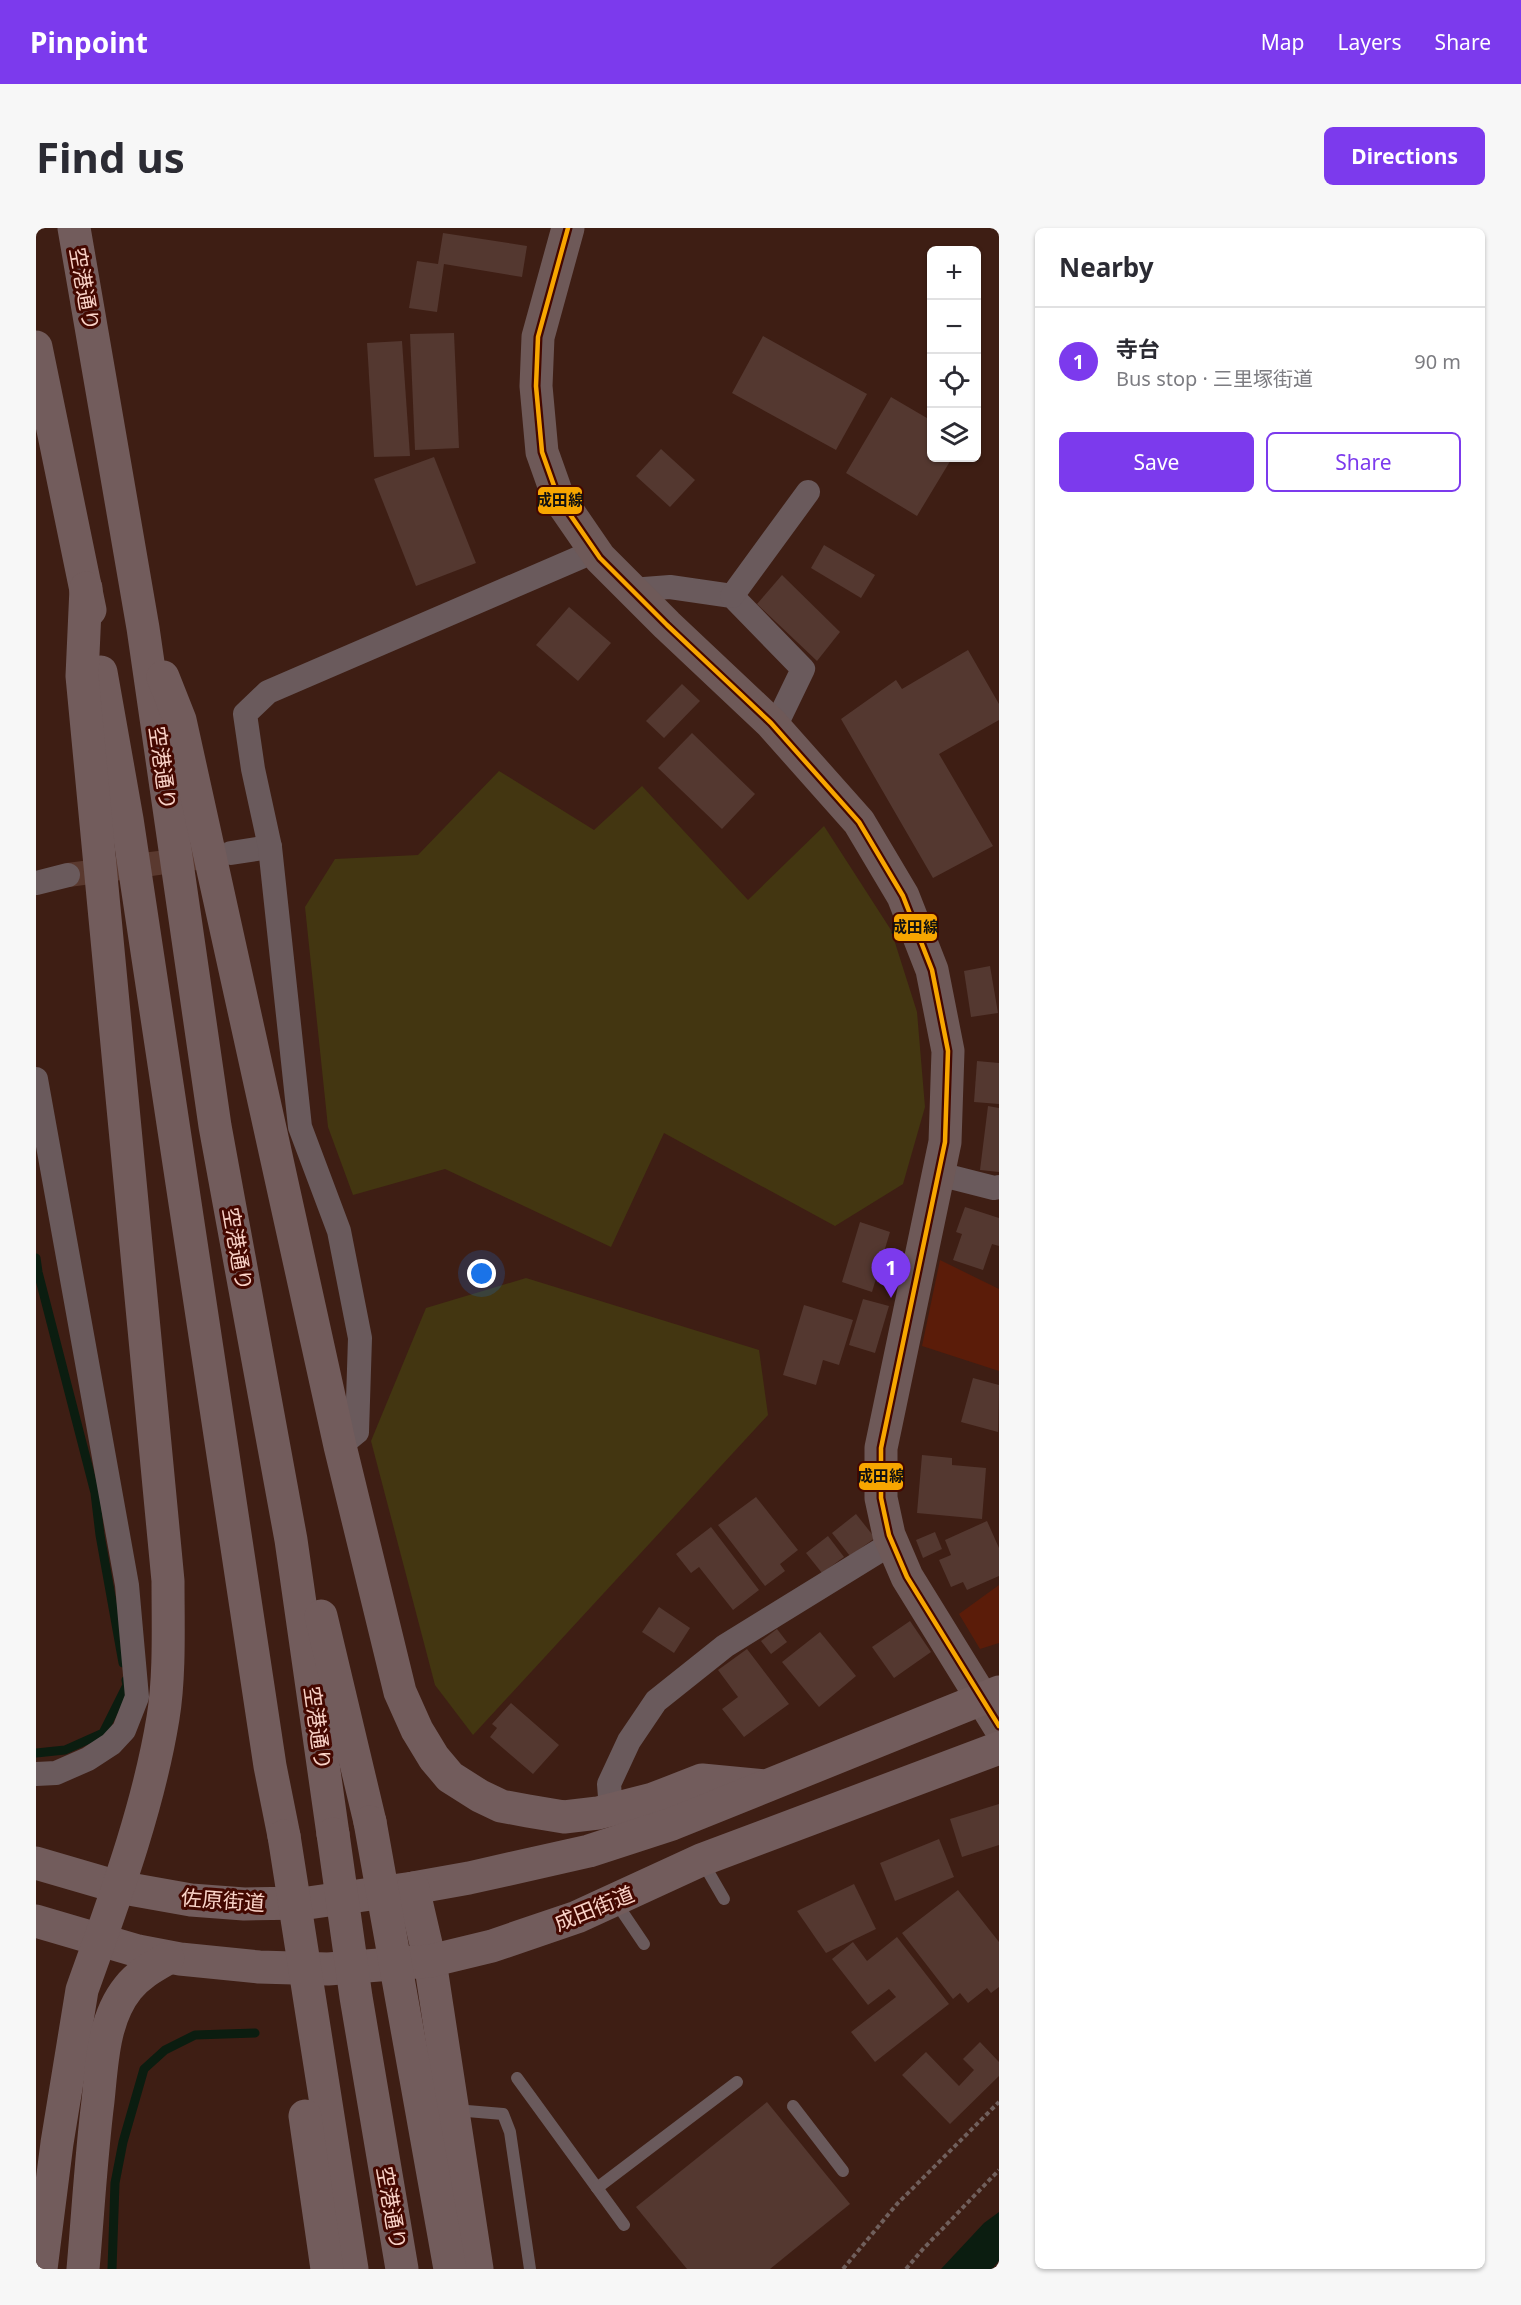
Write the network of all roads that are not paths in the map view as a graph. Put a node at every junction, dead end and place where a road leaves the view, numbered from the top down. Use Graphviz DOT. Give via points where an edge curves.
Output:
graph roads {
  1 [pos="74,228"];
  2 [pos="568,228"];
  3 [pos="36,347"];
  4 [pos="808,492"];
  5 [pos="594,551"];
  6 [pos="86,588"];
  7 [pos="631,590"];
  8 [pos="732,596"];
  9 [pos="143,628"];
  10 [pos="775,727"];
  11 [pos="270,847"];
  12 [pos="231,853"];
  13 [pos="68,875"];
  14 [pos="36,883"];
  15 [pos="36,1079"];
  16 [pos="939,1174"];
  17 [pos="999,1188"];
  18 [pos="340,1446"];
  19 [pos="291,1540"];
  20 [pos="892,1543"];
  21 [pos="991,1695"];
  22 [pos="999,1726"];
  23 [pos="999,1748"];
  24 [pos="36,1774"];
  25 [pos="765,1786"];
  26 [pos="610,1810"];
  27 [pos="275,1836"];
  28 [pos="701,1860"];
  29 [pos="36,1863"];
  30 [pos="118,1887"];
  31 [pos="412,1888"];
  32 [pos="724,1899"];
  33 [pos="615,1901"];
  34 [pos="36,1921"];
  35 [pos="100,1940"];
  36 [pos="644,1944"];
  37 [pos="168,1958"];
  38 [pos="430,1961"];
  39 [pos="517,2078"];
  40 [pos="737,2082"];
  41 [pos="793,2106"];
  42 [pos="453,2110"];
  43 [pos="843,2171"];
  44 [pos="597,2188"];
  45 [pos="624,2224"];
  46 [pos="41,2269"];
  47 [pos="83,2269"];
  48 [pos="327,2269"];
  49 [pos="352,2269"];
  50 [pos="402,2269"];
  51 [pos="450,2269"];
  52 [pos="477,2269"];
  53 [pos="530,2269"];
  1 -- 9 [label="highway, 空港通り"];
  2 -- 5 [label="main road" via="538,337 536,386 542,452 558,497"];
  3 -- 6 [label="highway, 空港通り"];
  4 -- 8 [label="street"];
  5 -- 7 [label="main road"];
  5 -- 11 [label="street" via="268,692 245,714"];
  6 -- 27 [label="highway, 空港通り" via="136,877 270,1767"];
  6 -- 30 [label="highway" via="82,676 168,1581 163,1717"];
  7 -- 8 [label="street" via="670,587"];
  7 -- 10 [label="main road"];
  8 -- 10 [label="street" via="803,669"];
  9 -- 18 [label="highway" via="180,720"];
  9 -- 19 [label="highway, 空港通り" via="215,1126"];
  10 -- 16 [label="main road" via="859,822 903,896 932,970 948,1051 945,1142"];
  11 -- 12 [label="street"];
  11 -- 18 [label="street" via="300,1127 339,1231 360,1338 357,1432"];
  13 -- 14 [label="street"];
  15 -- 24 [label="street" via="127,1585 137,1696 124,1730 111,1744 56,1773"];
  16 -- 17 [label="street"];
  16 -- 20 [label="main road" via="881,1448 881,1498"];
  18 -- 26 [label="highway" via="400,1692 434,1758 450,1777 501,1806 564,1816"];
  19 -- 50 [label="highway, 空港通り, bridge" via="346,1931"];
  19 -- 51 [label="highway, bridge" via="314,1588 370,1822"];
  20 -- 21 [label="main road" via="907,1577"];
  20 -- 26 [label="street" via="725,1646 656,1701 629,1741 609,1784"];
  21 -- 22 [label="main road"];
  21 -- 25 [label="highway"];
  23 -- 28 [label="highway, 成田街道"];
  25 -- 26 [label="highway" via="702,1780"];
  25 -- 31 [label="highway" via="672,1824 589,1851"];
  27 -- 48 [label="highway, bridge"];
  27 -- 49 [label="highway, bridge" via="300,1935"];
  28 -- 32 [label="lane"];
  28 -- 33 [label="highway, 成田街道"];
  29 -- 30 [label="highway, 佐原街道"];
  30 -- 31 [label="highway, 佐原街道" via="191,1900 244,1904 308,1903"];
  30 -- 35 [label="highway"];
  31 -- 38 [label="highway"];
  33 -- 36 [label="lane"];
  33 -- 38 [label="highway, 成田街道" via="492,1946"];
  34 -- 35 [label="highway"];
  35 -- 37 [label="highway"];
  35 -- 46 [label="highway" via="77,2013"];
  37 -- 38 [label="highway, 成田街道" via="328,1969"];
  37 -- 47 [label="highway" via="145,1971 128,1988 113,2015 105,2044 90,2166"];
  38 -- 42 [label="highway"];
  39 -- 44 [label="lane"];
  40 -- 44 [label="lane"];
  41 -- 43 [label="lane"];
  42 -- 52 [label="highway"];
  42 -- 53 [label="lane" via="503,2114 510,2132"];
  44 -- 45 [label="lane"];
}
